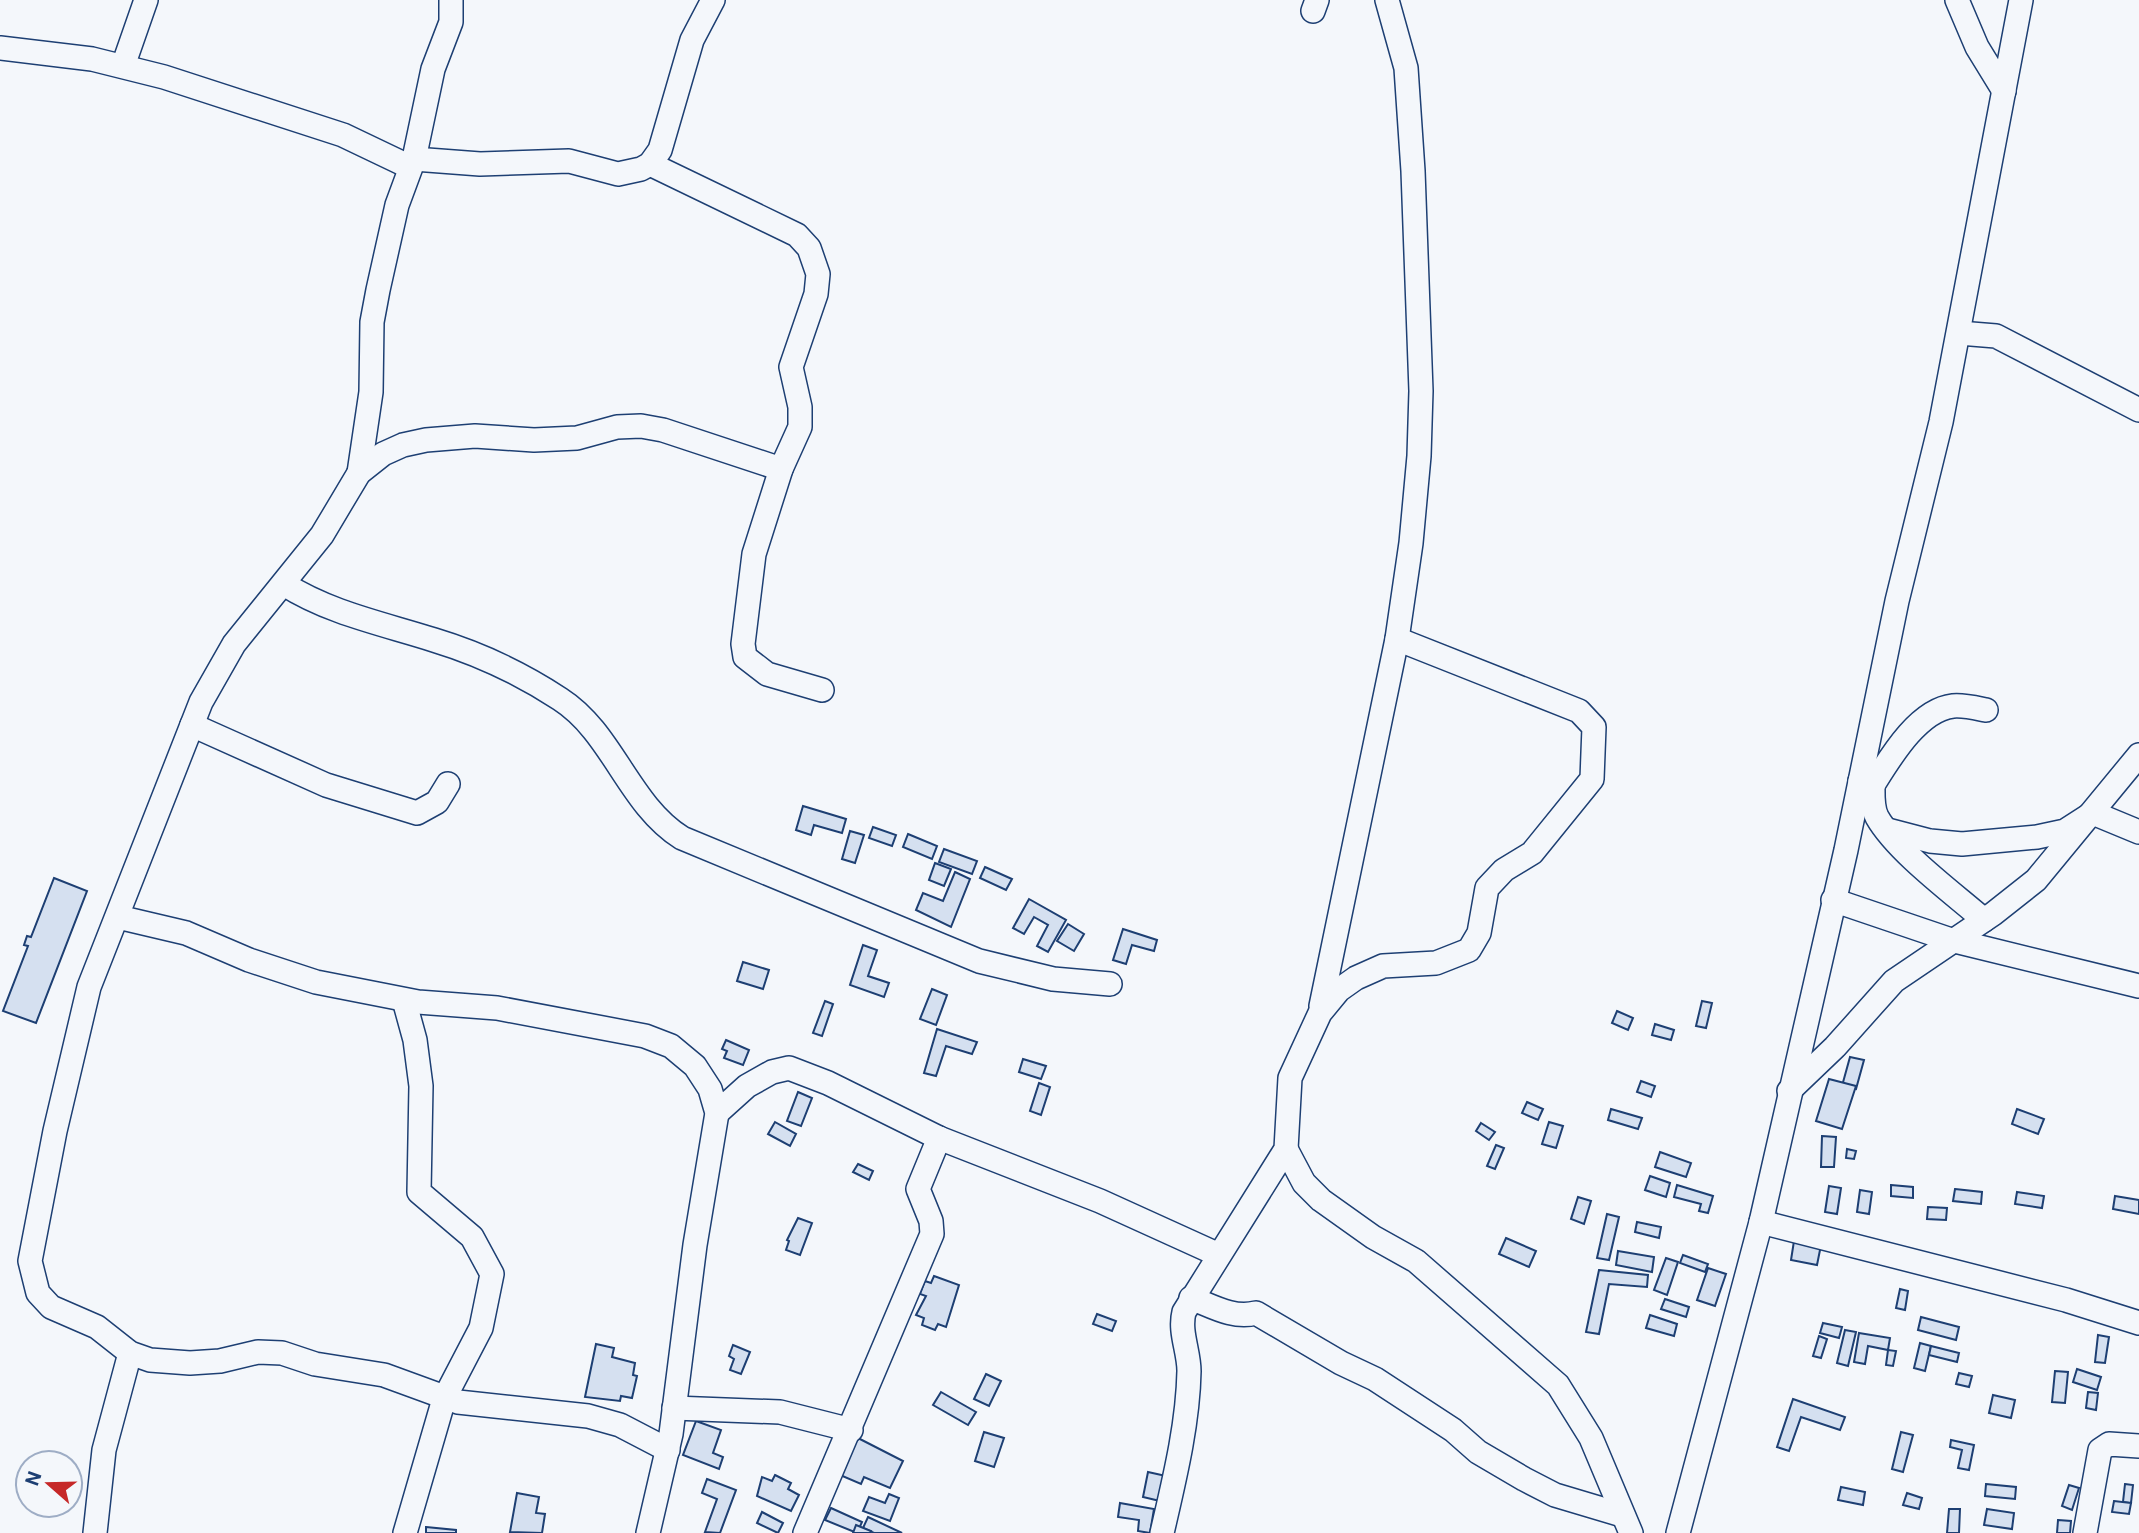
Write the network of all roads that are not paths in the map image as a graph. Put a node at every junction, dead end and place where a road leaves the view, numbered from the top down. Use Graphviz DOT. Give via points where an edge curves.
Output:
graph roads {
  1 [pos="146,0"];
  2 [pos="713,0"];
  3 [pos="1387,0"];
  4 [pos="1957,0"];
  5 [pos="2021,0"];
  6 [pos="454,7"];
  7 [pos="0,48"];
  8 [pos="123,66"];
  9 [pos="2004,91"];
  10 [pos="412,163"];
  11 [pos="650,164"];
  12 [pos="1959,332"];
  13 [pos="2139,410"];
  14 [pos="780,469"];
  15 [pos="359,473"];
  16 [pos="284,584"];
  17 [pos="1397,639"];
  18 [pos="822,690"];
  19 [pos="1986,709"];
  20 [pos="192,725"];
  21 [pos="2139,755"];
  22 [pos="1866,783"];
  23 [pos="448,784"];
  24 [pos="2093,813"];
  25 [pos="1888,830"];
  26 [pos="2139,832"];
  27 [pos="1833,900"];
  28 [pos="118,917"];
  29 [pos="1984,920"];
  30 [pos="1951,940"];
  31 [pos="1110,984"];
  32 [pos="2139,986"];
  33 [pos="404,1000"];
  34 [pos="1320,1013"];
  35 [pos="1789,1091"];
  36 [pos="717,1113"];
  37 [pos="939,1138"];
  38 [pos="1286,1149"];
  39 [pos="1761,1222"];
  40 [pos="1219,1255"];
  41 [pos="1191,1298"];
  42 [pos="2139,1322"];
  43 [pos="130,1353"];
  44 [pos="444,1399"];
  45 [pos="674,1408"];
  46 [pos="851,1430"];
  47 [pos="2139,1446"];
  48 [pos="668,1450"];
  49 [pos="1626,1524"];
  50 [pos="95,1533"];
  51 [pos="405,1533"];
  52 [pos="648,1533"];
  53 [pos="804,1533"];
  54 [pos="1162,1533"];
  55 [pos="1678,1533"];
  56 [pos="2085,1533"];
  1 -- 8 [label="street"];
  2 -- 11 [label="street" via="692,40 665,135"];
  3 -- 17 [label="street" via="1406,68 1420,391 1411,543"];
  4 -- 9 [label="street" via="1977,47"];
  5 -- 9 [label="street"];
  6 -- 10 [label="street" via="433,69"];
  7 -- 8 [label="street"];
  8 -- 10 [label="street" via="343,135"];
  9 -- 12 [label="street"];
  10 -- 11 [label="street" via="569,161 618,174"];
  10 -- 15 [label="street" via="397,205 372,322 371,392"];
  11 -- 14 [label="street" via="797,235 814,260 816,294 791,367 800,427"];
  12 -- 13 [label="street" via="1996,336"];
  12 -- 22 [label="street"];
  14 -- 15 [label="street" via="641,426 577,438 426,440 383,454"];
  14 -- 18 [label="street" via="754,554 743,644 746,657 767,674"];
  15 -- 16 [label="street"];
  16 -- 20 [label="street" via="220,664"];
  16 -- 31 [label="street" via="333,608 481,658 561,699 588,721 667,830 682,838 979,961 1052,979"];
  17 -- 34 [label="street"];
  17 -- 34 [label="street" via="1579,711 1594,727 1594,776 1532,853 1504,870 1487,888 1479,933 1469,950 1436,963 1383,966 1339,990"];
  19 -- 22 [label="street" via="1953,706 1930,715"];
  20 -- 23 [label="street" via="326,785 417,813 437,802"];
  20 -- 28 [label="street"];
  21 -- 24 [label="street"];
  22 -- 25 [label="street"];
  22 -- 27 [label="street"];
  24 -- 25 [label="street" via="2065,831 1962,844"];
  24 -- 26 [label="street"];
  24 -- 29 [label="street" via="2036,880"];
  25 -- 29 [label="street"];
  27 -- 30 [label="street"];
  27 -- 35 [label="street"];
  28 -- 33 [label="street" via="186,933 316,982"];
  28 -- 43 [label="street" via="89,987 76,1036 30,1261 38,1293 51,1307 97,1327"];
  29 -- 30 [label="street"];
  30 -- 32 [label="street"];
  30 -- 35 [label="street" via="1894,981"];
  33 -- 36 [label="street" via="497,1007 645,1036 671,1046 695,1066 710,1089"];
  33 -- 44 [label="street" via="421,1086 419,1192 472,1237 492,1274 481,1328"];
  34 -- 38 [label="street" via="1290,1078"];
  35 -- 39 [label="street"];
  36 -- 37 [label="street" via="747,1086 789,1068"];
  36 -- 45 [label="street"];
  37 -- 40 [label="street" via="1100,1201"];
  37 -- 46 [label="street" via="918,1189 932,1234"];
  38 -- 40 [label="street"];
  38 -- 49 [label="street" via="1304,1183 1321,1200 1416,1261 1558,1385 1591,1438"];
  39 -- 42 [label="street"];
  39 -- 55 [label="street"];
  40 -- 41 [label="street"];
  41 -- 49 [label="street" via="1228,1313 1256,1313 1376,1379 1524,1479"];
  41 -- 54 [label="street" via="1182,1321 1189,1370 1185,1407"];
  43 -- 44 [label="street" via="150,1360 190,1363 258,1352 282,1353 315,1364 384,1375"];
  43 -- 50 [label="street" via="104,1450"];
  44 -- 48 [label="street" via="588,1416 620,1425"];
  44 -- 51 [label="street"];
  45 -- 46 [label="street" via="780,1412"];
  45 -- 48 [label="street"];
  46 -- 53 [label="street"];
  47 -- 56 [label="street" via="2109,1444 2100,1450"];
  48 -- 52 [label="street"];
}
